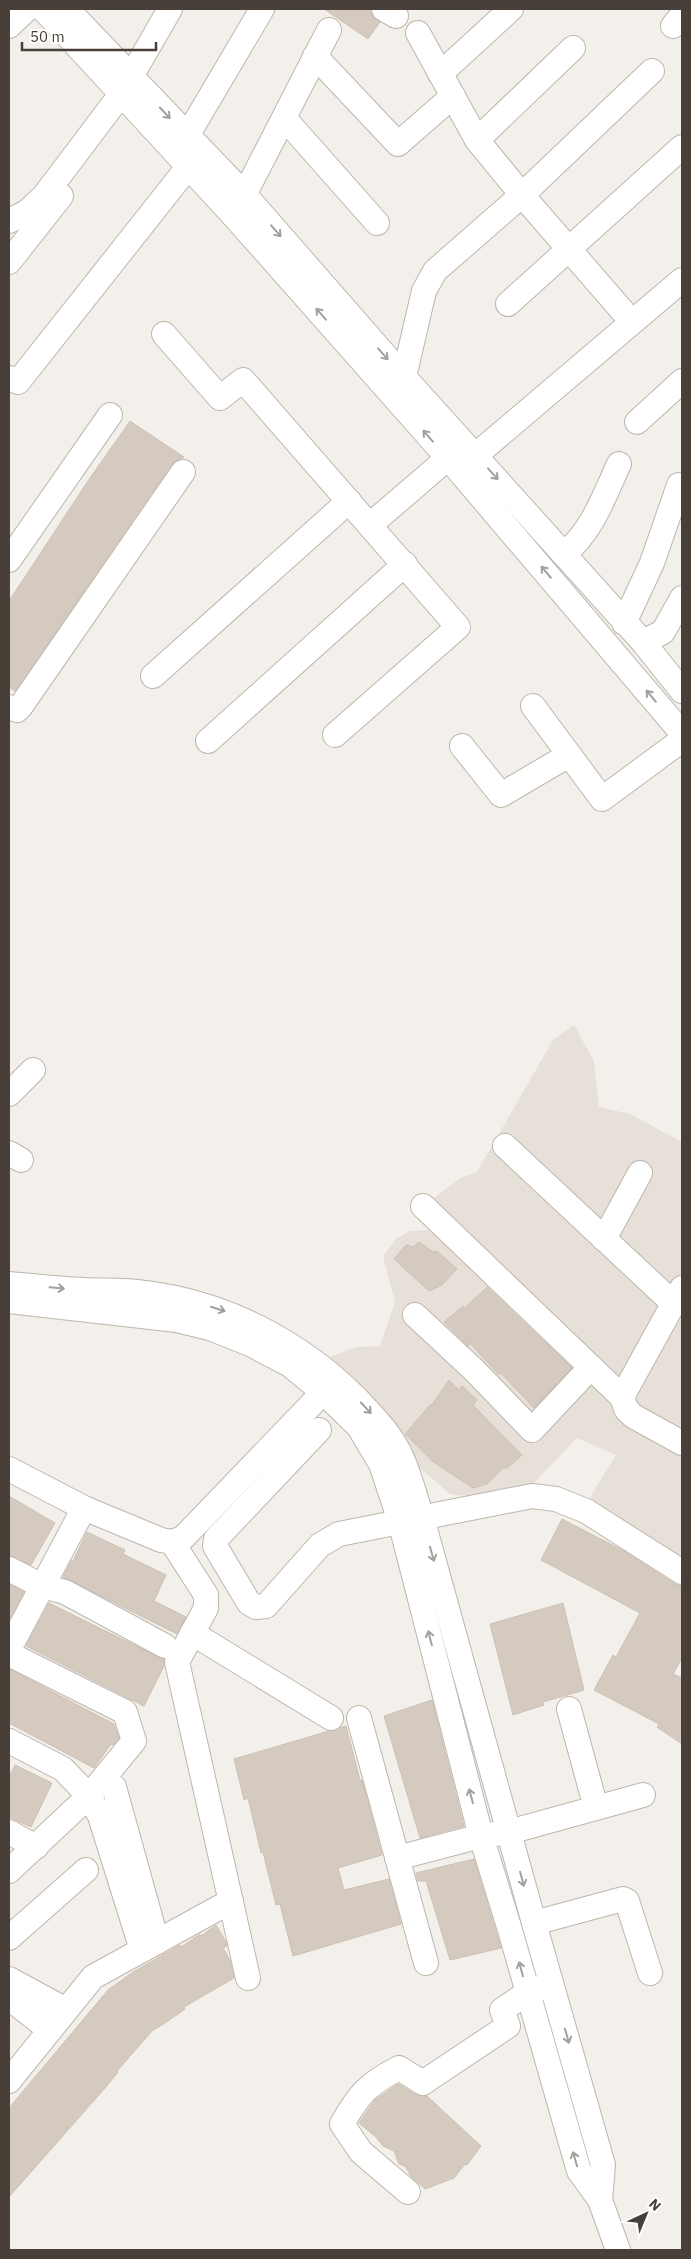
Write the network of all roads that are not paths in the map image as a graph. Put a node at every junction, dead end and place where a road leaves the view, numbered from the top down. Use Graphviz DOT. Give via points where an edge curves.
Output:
graph roads {
  1 [pos="27,9"];
  2 [pos="43,9"];
  3 [pos="68,9"];
  4 [pos="170,9"];
  5 [pos="262,9"];
  6 [pos="511,9"];
  7 [pos="9,26"];
  8 [pos="329,30"];
  9 [pos="418,33"];
  10 [pos="573,48"];
  11 [pos="315,56"];
  12 [pos="652,71"];
  13 [pos="440,74"];
  14 [pos="126,86"];
  15 [pos="453,96"];
  16 [pos="285,119"];
  17 [pos="187,136"];
  18 [pos="477,140"];
  19 [pos="682,147"];
  20 [pos="188,167"];
  21 [pos="73,182"];
  22 [pos="245,195"];
  23 [pos="522,195"];
  24 [pos="233,215"];
  25 [pos="9,221"];
  26 [pos="377,223"];
  27 [pos="569,249"];
  28 [pos="9,262"];
  29 [pos="682,280"];
  30 [pos="508,304"];
  31 [pos="632,322"];
  32 [pos="164,334"];
  33 [pos="404,377"];
  34 [pos="9,378"];
  35 [pos="682,381"];
  36 [pos="110,415"];
  37 [pos="637,422"];
  38 [pos="476,455"];
  39 [pos="448,458"];
  40 [pos="619,464"];
  41 [pos="183,472"];
  42 [pos="678,486"];
  43 [pos="349,501"];
  44 [pos="370,525"];
  45 [pos="564,554"];
  46 [pos="9,560"];
  47 [pos="405,564"];
  48 [pos="682,599"];
  49 [pos="624,623"];
  50 [pos="643,642"];
  51 [pos="153,676"];
  52 [pos="682,691"];
  53 [pos="533,706"];
  54 [pos="9,707"];
  55 [pos="682,733"];
  56 [pos="335,735"];
  57 [pos="682,740"];
  58 [pos="208,741"];
  59 [pos="462,746"];
  60 [pos="569,755"];
  61 [pos="33,1070"];
  62 [pos="9,1094"];
  63 [pos="505,1146"];
  64 [pos="640,1173"];
  65 [pos="423,1206"];
  66 [pos="604,1239"];
  67 [pos="9,1284"];
  68 [pos="678,1296"];
  69 [pos="9,1301"];
  70 [pos="415,1315"];
  71 [pos="591,1367"];
  72 [pos="330,1386"];
  73 [pos="622,1397"];
  74 [pos="319,1430"];
  75 [pos="682,1443"];
  76 [pos="9,1469"];
  77 [pos="84,1508"];
  78 [pos="411,1520"];
  79 [pos="172,1542"];
  80 [pos="9,1569"];
  81 [pos="682,1572"];
  82 [pos="42,1586"];
  83 [pos="192,1633"];
  84 [pos="165,1646"];
  85 [pos="9,1649"];
  86 [pos="9,1654"];
  87 [pos="569,1708"];
  88 [pos="331,1718"];
  89 [pos="359,1718"];
  90 [pos="9,1741"];
  91 [pos="114,1787"];
  92 [pos="89,1796"];
  93 [pos="643,1796"];
  94 [pos="596,1808"];
  95 [pos="9,1832"];
  96 [pos="509,1832"];
  97 [pos="481,1836"];
  98 [pos="36,1847"];
  99 [pos="397,1858"];
  100 [pos="86,1870"];
  101 [pos="9,1871"];
  102 [pos="231,1901"];
  103 [pos="534,1923"];
  104 [pos="9,1938"];
  105 [pos="150,1946"];
  106 [pos="426,1962"];
  107 [pos="650,1973"];
  108 [pos="248,1978"];
  109 [pos="9,1979"];
  110 [pos="552,1983"];
  111 [pos="527,1993"];
  112 [pos="9,1998"];
  113 [pos="66,2010"];
  114 [pos="50,2030"];
  115 [pos="10,2077"];
  116 [pos="408,2192"];
  117 [pos="600,2200"];
  118 [pos="618,2250"];
  1 -- 7 [label="street"];
  2 -- 14 [label="street"];
  3 -- 14 [label="street"];
  4 -- 14 [label="street"];
  5 -- 17 [label="street"];
  6 -- 13 [label="street"];
  8 -- 11 [label="street"];
  9 -- 13 [label="street"];
  10 -- 18 [label="street"];
  11 -- 15 [label="street" via="398,144"];
  11 -- 16 [label="street"];
  12 -- 23 [label="street"];
  13 -- 15 [label="street"];
  14 -- 17 [label="street, one-way"];
  14 -- 20 [label="street"];
  14 -- 25 [label="street" via="44,196 27,212"];
  15 -- 18 [label="street"];
  16 -- 22 [label="street"];
  16 -- 26 [label="street"];
  17 -- 22 [label="street"];
  18 -- 23 [label="street"];
  19 -- 27 [label="street"];
  20 -- 24 [label="street"];
  20 -- 34 [label="street" via="18,382"];
  21 -- 28 [label="street"];
  22 -- 24 [label="street"];
  22 -- 33 [label="street, one-way"];
  23 -- 27 [label="street"];
  23 -- 33 [label="street" via="431,277 424,291"];
  39 -- 24 [label="street, one-way"];
  27 -- 30 [label="street"];
  27 -- 31 [label="street"];
  29 -- 31 [label="street"];
  31 -- 38 [label="street"];
  32 -- 43 [label="street" via="220,398 243,380"];
  33 -- 38 [label="street"];
  35 -- 37 [label="street"];
  36 -- 46 [label="street"];
  38 -- 39 [label="street"];
  38 -- 45 [label="street, one-way"];
  39 -- 44 [label="street"];
  55 -- 39 [label="street, one-way"];
  40 -- 45 [label="street" via="594,519 578,544"];
  41 -- 54 [label="street" via="21,706 17,710"];
  42 -- 49 [label="street" via="652,563"];
  43 -- 44 [label="street"];
  43 -- 51 [label="street"];
  44 -- 47 [label="street"];
  45 -- 49 [label="street"];
  47 -- 56 [label="street" via="458,627"];
  47 -- 58 [label="street"];
  48 -- 50 [label="street" via="663,632"];
  49 -- 50 [label="street"];
  50 -- 52 [label="street"];
  53 -- 60 [label="street"];
  57 -- 60 [label="street" via="602,799"];
  59 -- 60 [label="street" via="501,795"];
  61 -- 62 [label="street"];
  63 -- 66 [label="street"];
  64 -- 66 [label="street"];
  65 -- 71 [label="street"];
  66 -- 68 [label="street"];
  67 -- 72 [label="street, one-way" via="145,1293 194,1302 229,1313 298,1350"];
  68 -- 73 [label="street"];
  69 -- 72 [label="street" via="177,1320 210,1328 250,1344"];
  70 -- 71 [label="street" via="532,1430"];
  71 -- 73 [label="street"];
  72 -- 78 [label="street" via="381,1464"];
  72 -- 79 [label="street" via="183,1538"];
  73 -- 75 [label="street" via="626,1409 633,1416"];
  74 -- 78 [label="street" via="216,1539 215,1546 249,1603 256,1607 266,1606 328,1538"];
  76 -- 77 [label="street"];
  77 -- 79 [label="street"];
  77 -- 82 [label="street"];
  78 -- 81 [label="street" via="532,1496 556,1499 586,1511"];
  78 -- 96 [label="street, one-way"];
  97 -- 78 [label="street, one-way"];
  79 -- 83 [label="street" via="206,1595 206,1608"];
  80 -- 82 [label="street"];
  82 -- 84 [label="street" via="65,1592"];
  82 -- 85 [label="street"];
  83 -- 88 [label="street"];
  83 -- 102 [label="street" via="178,1658 178,1667"];
  86 -- 92 [label="street" via="125,1712 134,1740"];
  87 -- 94 [label="street"];
  89 -- 99 [label="street"];
  90 -- 92 [label="street" via="63,1769"];
  91 -- 105 [label="street"];
  92 -- 98 [label="street"];
  92 -- 105 [label="street" via="100,1816"];
  93 -- 94 [label="street"];
  94 -- 96 [label="street"];
  95 -- 98 [label="street"];
  96 -- 97 [label="street"];
  96 -- 103 [label="street, one-way"];
  97 -- 99 [label="street"];
  111 -- 97 [label="street, one-way"];
  98 -- 101 [label="street"];
  99 -- 106 [label="street"];
  100 -- 104 [label="street"];
  102 -- 105 [label="street"];
  102 -- 108 [label="street"];
  103 -- 107 [label="street" via="623,1899 627,1901"];
  103 -- 110 [label="street"];
  105 -- 113 [label="street" via="93,1977"];
  109 -- 113 [label="street"];
  110 -- 111 [label="street"];
  110 -- 117 [label="street, one-way" via="603,2164"];
  111 -- 116 [label="street" via="502,2010 508,2026 430,2078 423,2082 399,2068 375,2080 355,2100 342,2124 361,2152"];
  117 -- 111 [label="street, one-way" via="579,2171"];
  112 -- 114 [label="street"];
  113 -- 114 [label="street"];
  114 -- 115 [label="street"];
  117 -- 118 [label="street"];
}
